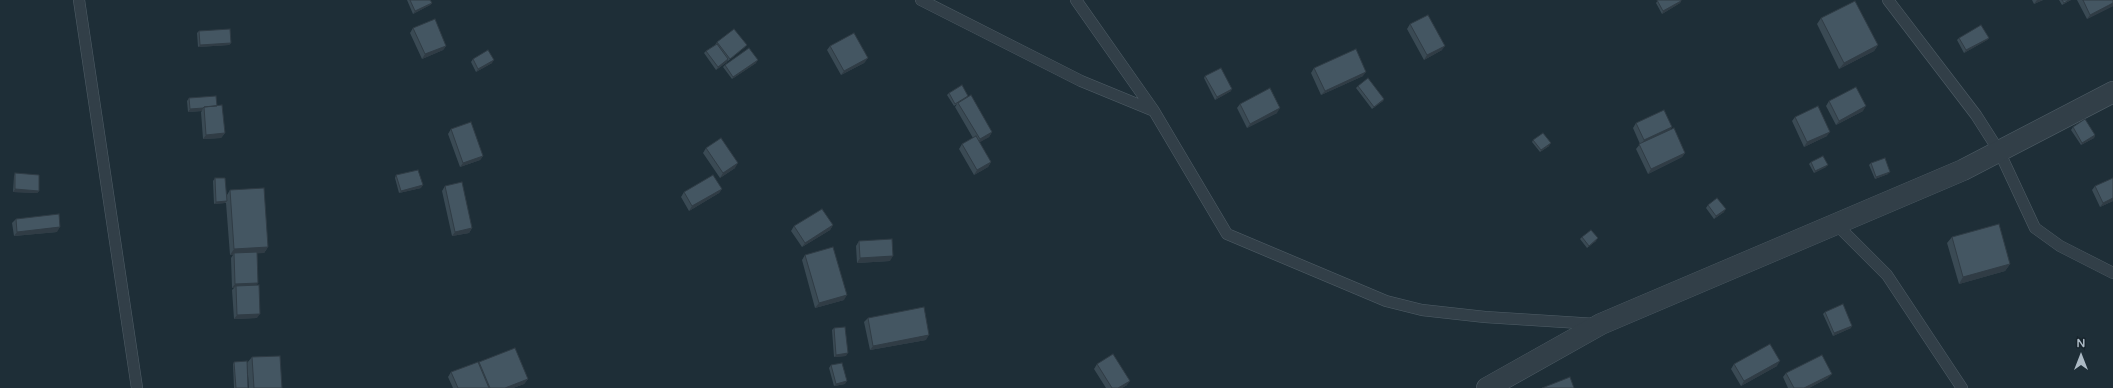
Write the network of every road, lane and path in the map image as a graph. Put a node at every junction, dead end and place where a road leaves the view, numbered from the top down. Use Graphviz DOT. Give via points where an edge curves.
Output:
graph roads {
  1 [pos="79,0"];
  2 [pos="921,0"];
  3 [pos="1076,0"];
  4 [pos="1888,0"];
  5 [pos="2113,92"];
  6 [pos="1154,111"];
  7 [pos="1999,151"];
  8 [pos="1836,224"];
  9 [pos="2113,273"];
  10 [pos="1601,324"];
  11 [pos="137,388"];
  12 [pos="1487,388"];
  13 [pos="1962,388"];
  1 -- 11 [label="lane"];
  2 -- 6 [label="lane" via="1082,81"];
  3 -- 6 [label="lane"];
  4 -- 7 [label="lane" via="1976,115"];
  5 -- 7 [label="street"];
  6 -- 10 [label="lane" via="1227,234 1386,301 1422,310 1485,317"];
  7 -- 8 [label="street" via="1963,170"];
  7 -- 9 [label="lane" via="2035,228 2060,246"];
  8 -- 10 [label="street"];
  8 -- 13 [label="lane" via="1887,275"];
  10 -- 12 [label="street"];
}
